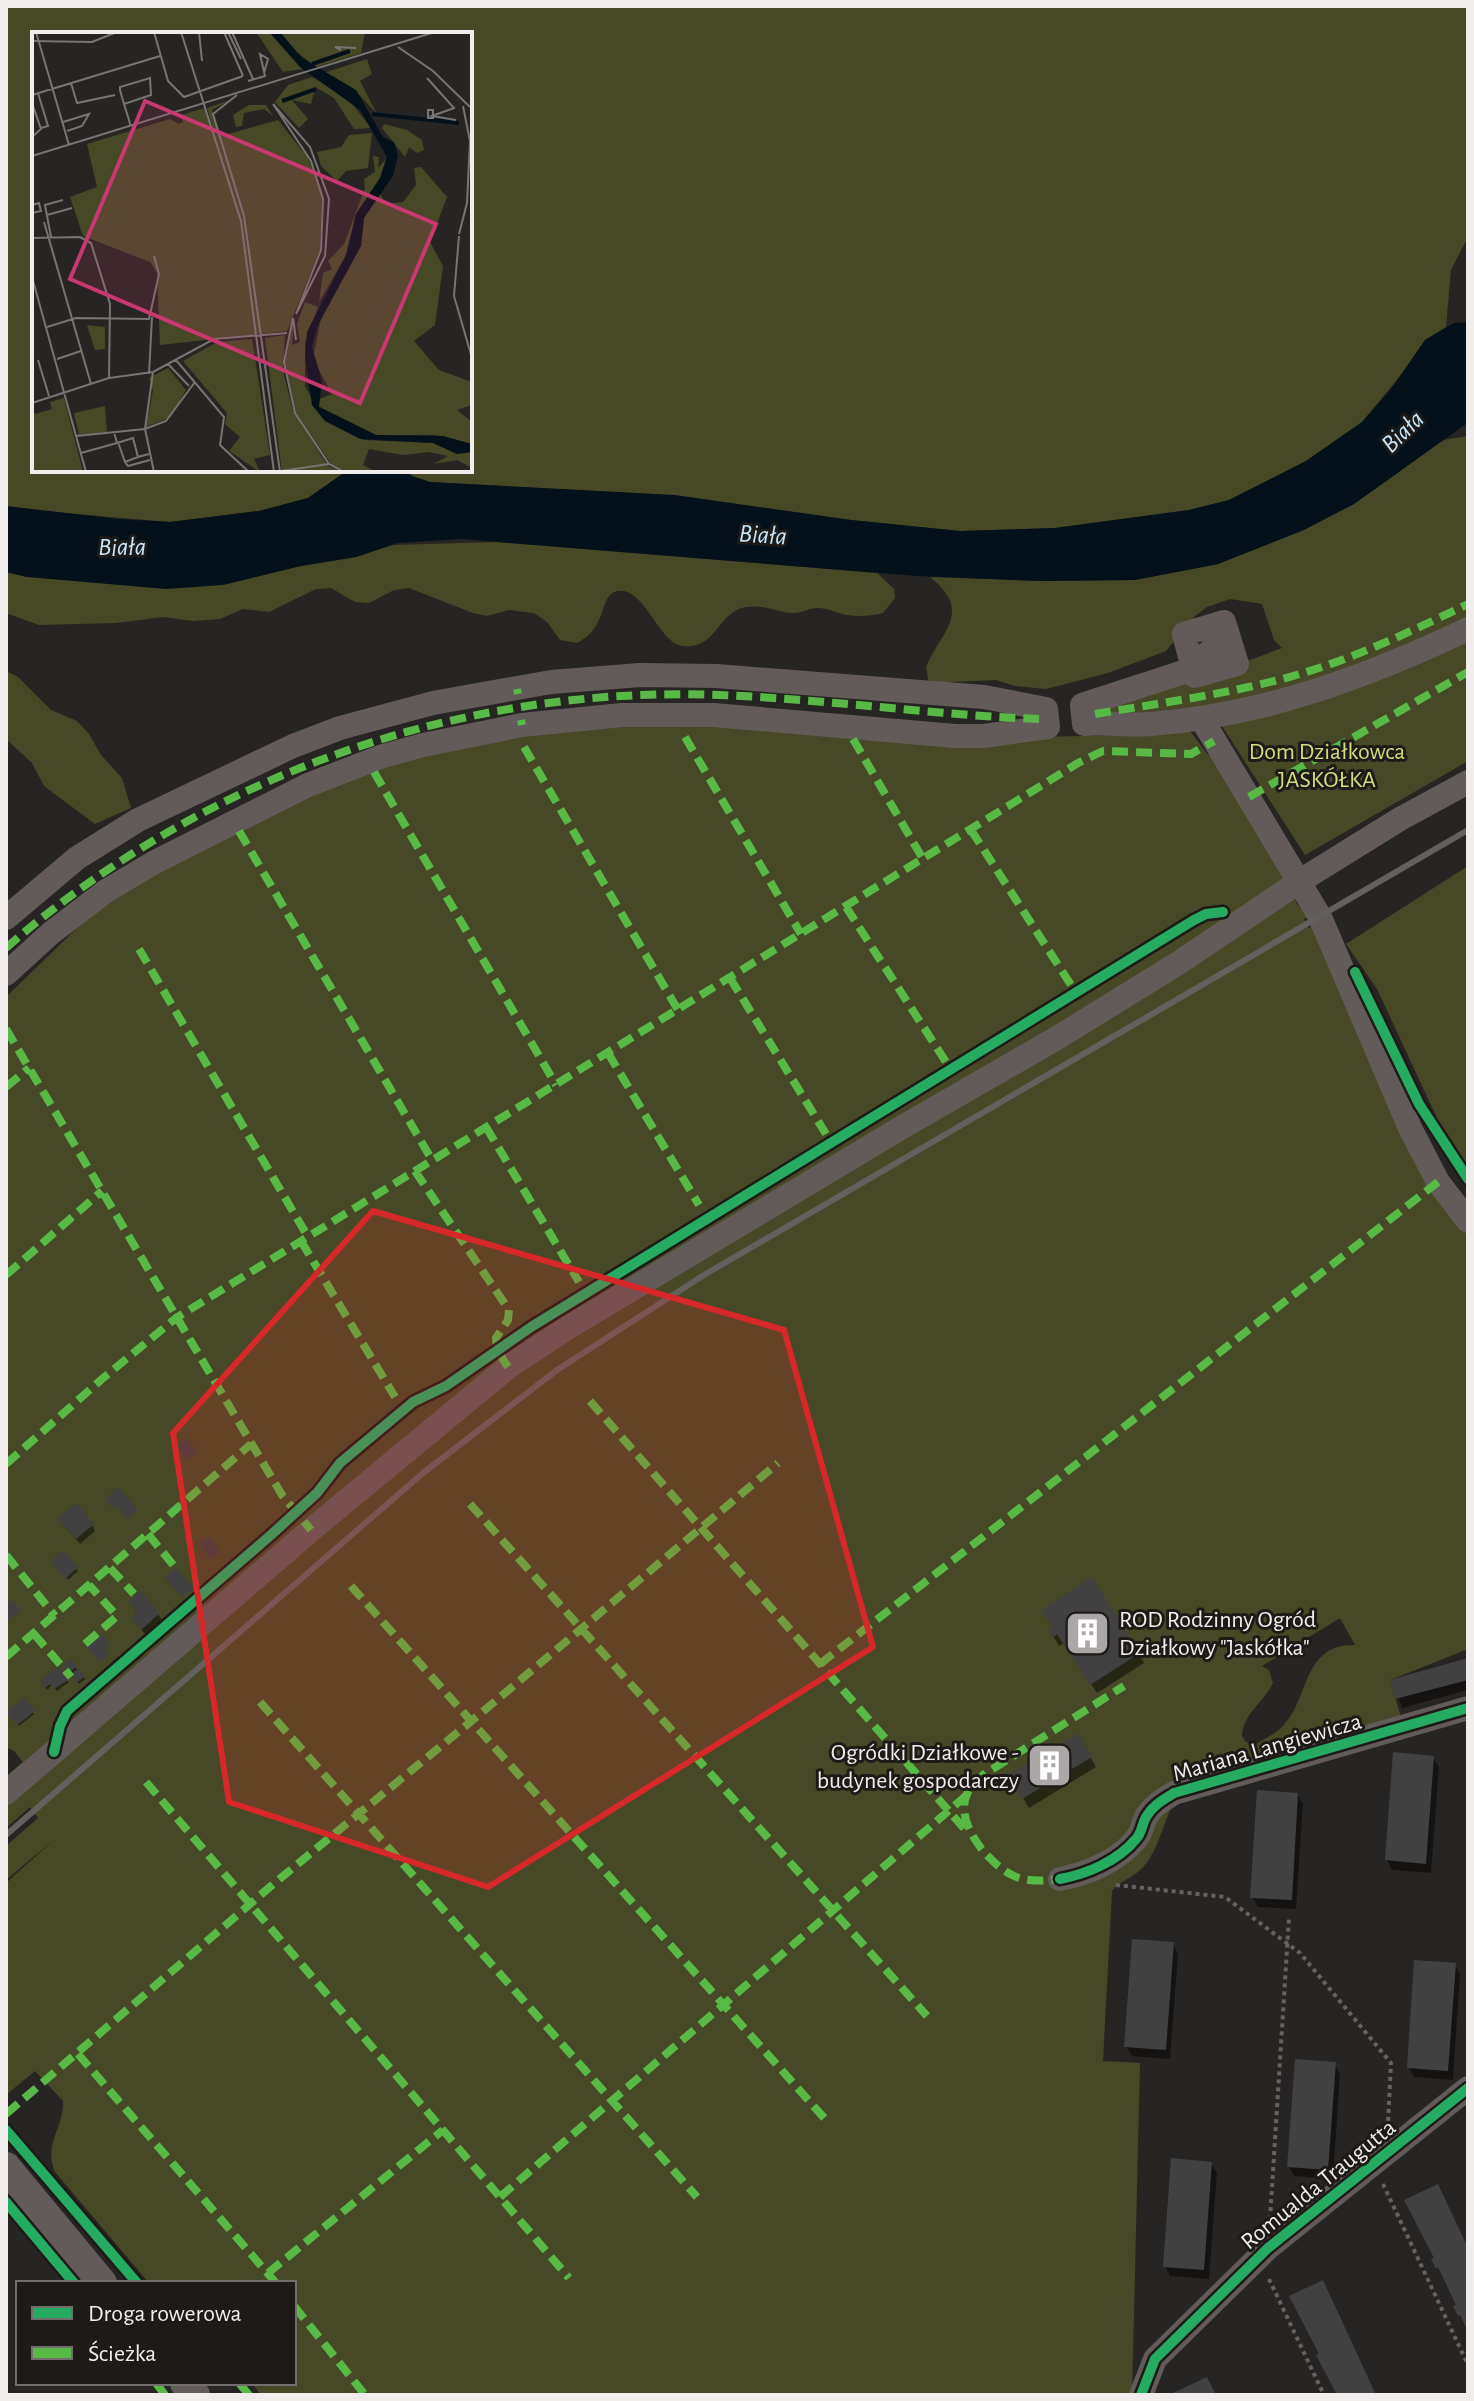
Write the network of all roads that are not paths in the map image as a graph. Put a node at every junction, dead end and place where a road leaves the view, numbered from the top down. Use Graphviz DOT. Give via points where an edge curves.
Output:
graph roads {
  1 [pos="1468,629"];
  2 [pos="1223,637"];
  3 [pos="1089,714"];
  4 [pos="1043,718"];
  5 [pos="1201,718"];
  6 [pos="1468,782"];
  7 [pos="1300,881"];
  8 [pos="6,918"];
  9 [pos="6,974"];
  10 [pos="1464,1217"];
  11 [pos="1468,1708"];
  12 [pos="6,1793"];
  13 [pos="1060,1879"];
  14 [pos="1468,2088"];
  15 [pos="6,2167"];
  16 [pos="100,2281"];
  17 [pos="1141,2393"];
  1 -- 5 [label="street" via="1330,688"];
  2 -- 3 [label="street" via="1193,669 1082,705"];
  3 -- 4 [label="street"];
  3 -- 5 [label="street" via="1084,724"];
  4 -- 8 [label="street" via="1046,709 984,697 716,676 551,682 433,703 293,746 138,820 77,858"];
  4 -- 9 [label="street" via="1048,727 984,736 714,715 622,715 522,725 423,745 308,785 155,862 106,891"];
  5 -- 7 [label="street"];
  6 -- 7 [label="street"];
  7 -- 10 [label="street" via="1410,1128 1438,1182"];
  7 -- 12 [label="street" via="1057,1038 508,1367"];
  11 -- 13 [label="street, Mariana Langiewicza" via="1174,1793 1155,1805 1138,1837 1121,1853"];
  14 -- 17 [label="street, Romualda Traugutta" via="1268,2248 1155,2359"];
  15 -- 16 [label="main road"];
}
